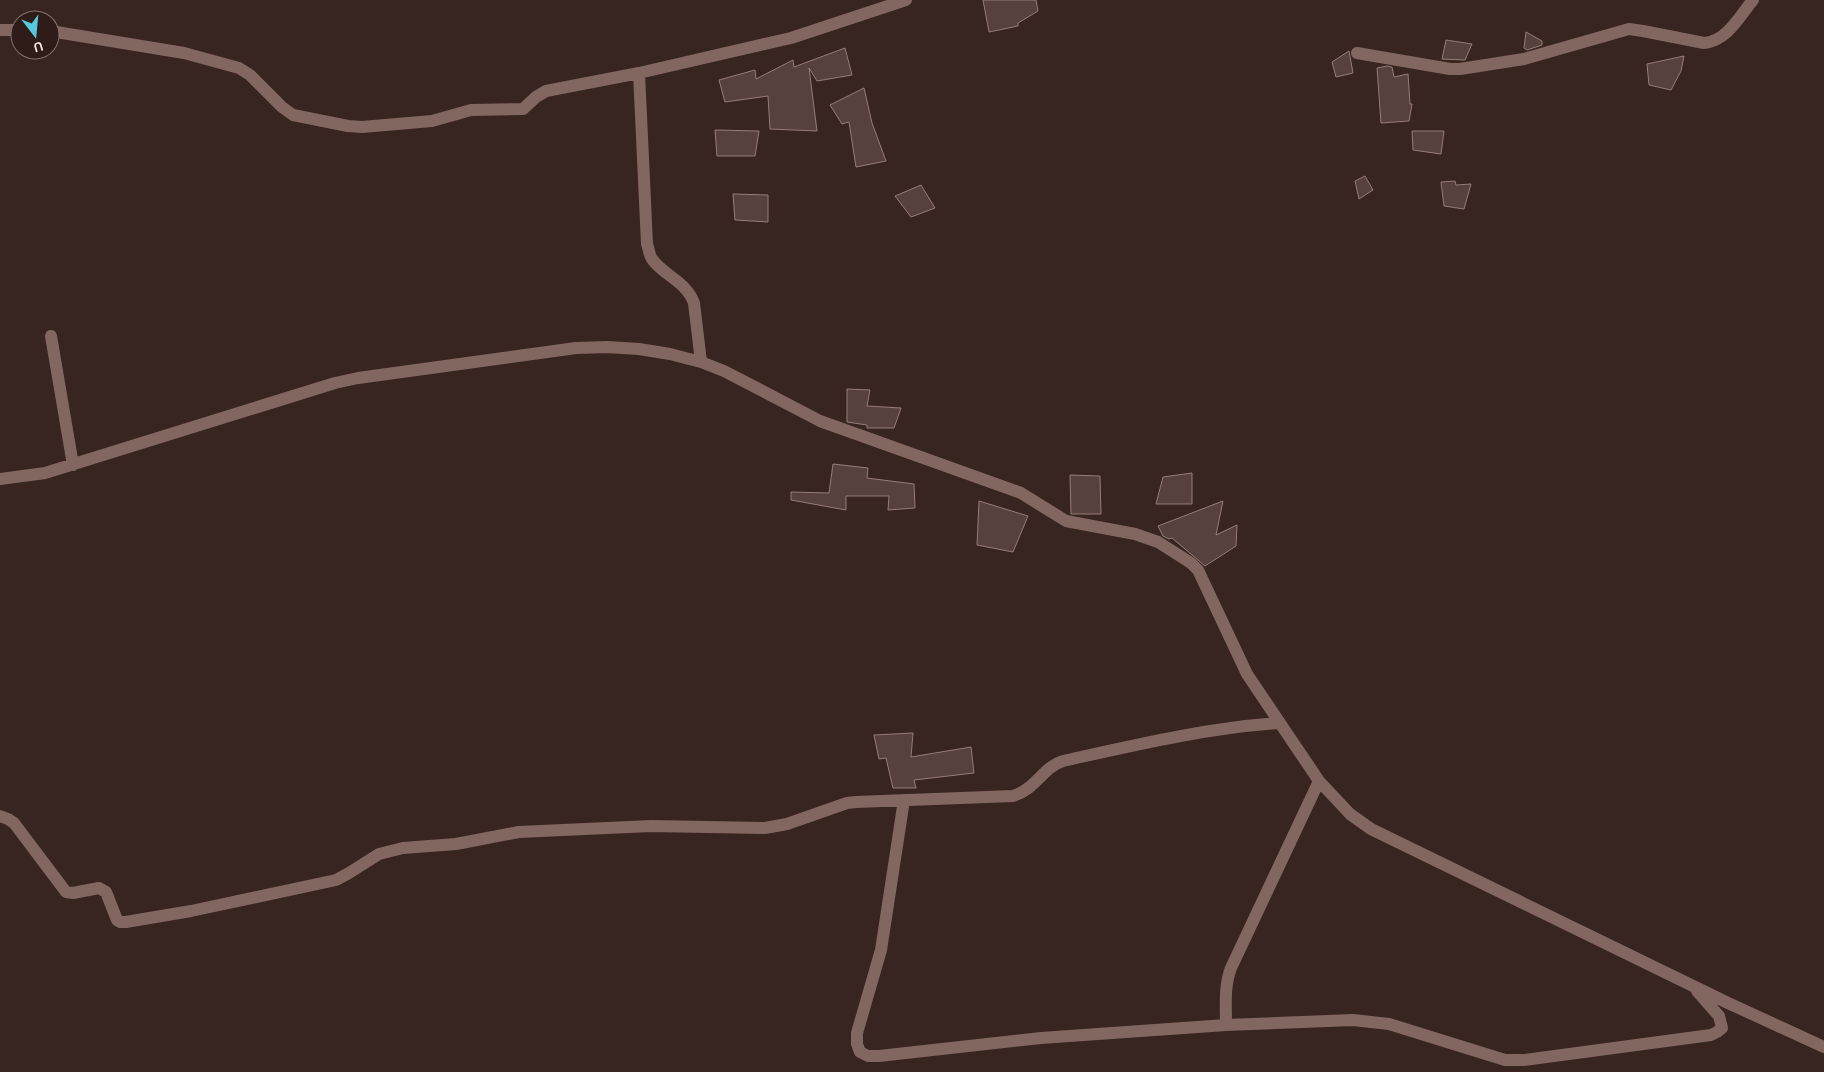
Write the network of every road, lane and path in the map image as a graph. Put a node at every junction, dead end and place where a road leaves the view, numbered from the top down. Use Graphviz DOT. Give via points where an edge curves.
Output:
graph roads {
  1 [pos="906,0"];
  2 [pos="1753,0"];
  3 [pos="60,32"];
  4 [pos="1357,53"];
  5 [pos="639,74"];
  6 [pos="51,336"];
  7 [pos="701,362"];
  8 [pos="73,466"];
  9 [pos="0,478"];
  10 [pos="1280,723"];
  11 [pos="1319,781"];
  12 [pos="904,800"];
  13 [pos="0,816"];
  14 [pos="1692,985"];
  15 [pos="1226,1025"];
  16 [pos="1824,1047"];
  1 -- 5 [label="street" via="791,38"];
  2 -- 4 [label="street" via="1727,33 1713,42 1629,29 1524,59 1460,69"];
  3 -- 5 [label="street" via="191,54 239,68 293,115 356,127 432,121 465,110 523,109 546,91"];
  5 -- 7 [label="street" via="648,244 652,259 691,296"];
  6 -- 8 [label="street"];
  7 -- 8 [label="street" via="639,349 576,348 385,373 335,383"];
  7 -- 10 [label="street" via="820,421 1021,493 1066,521 1135,534 1158,542 1198,570 1240,662"];
  8 -- 9 [label="street"];
  10 -- 11 [label="street"];
  10 -- 12 [label="street" via="1188,734 1057,763 1026,792 1013,796"];
  11 -- 14 [label="street" via="1350,814 1371,829"];
  11 -- 15 [label="street" via="1227,978"];
  12 -- 13 [label="street" via="847,803 787,824 765,828 651,826 538,831 502,834 456,844 403,848 379,854 336,880 126,922 117,920 103,889 66,892 14,823"];
  12 -- 15 [label="street" via="881,950 857,1033 860,1052 880,1056 1041,1038"];
  14 -- 15 [label="street" via="1719,1016 1722,1028 1718,1032 1524,1060 1490,1057 1373,1021"];
  14 -- 16 [label="street"];
}
